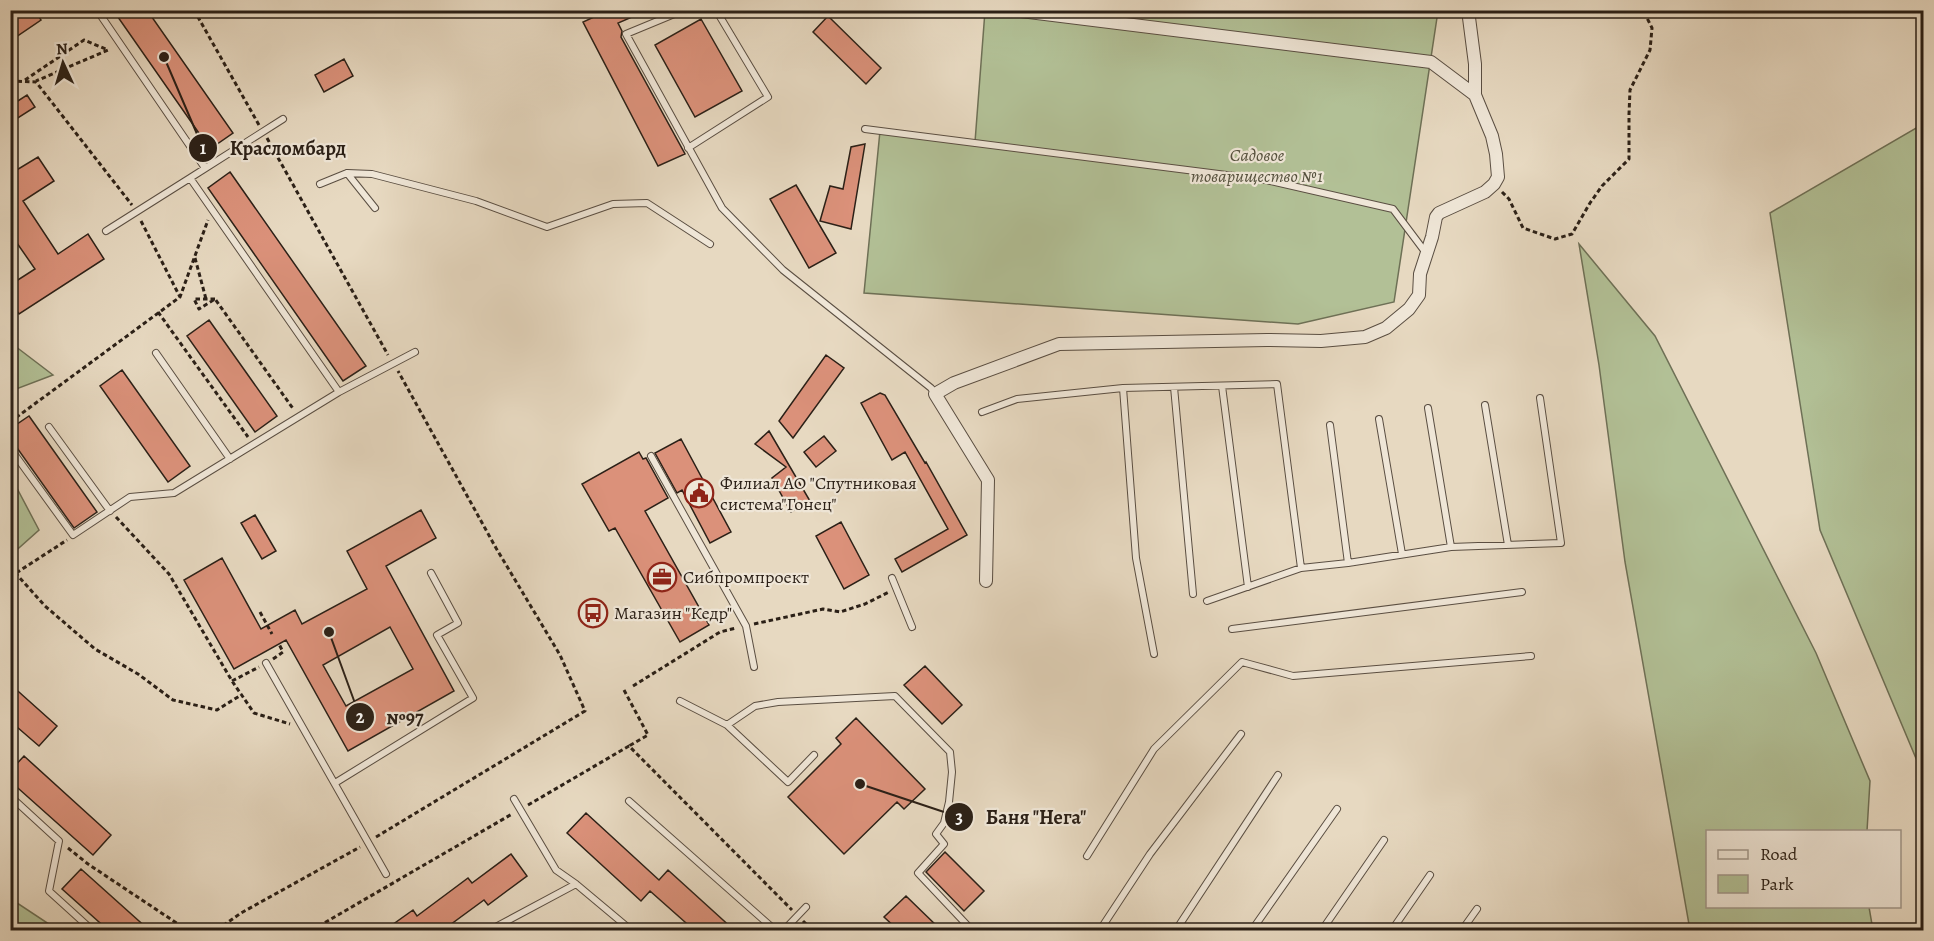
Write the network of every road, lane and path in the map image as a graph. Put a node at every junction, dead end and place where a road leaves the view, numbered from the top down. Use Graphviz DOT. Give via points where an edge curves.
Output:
graph roads {
  1 [pos="97,10"];
  2 [pos="684,10"];
  3 [pos="716,10"];
  4 [pos="1013,10"];
  5 [pos="1468,10"];
  6 [pos="1643,10"];
  7 [pos="10,81"];
  8 [pos="23,81"];
  9 [pos="36,82"];
  10 [pos="1475,95"];
  11 [pos="283,119"];
  12 [pos="865,129"];
  13 [pos="688,148"];
  14 [pos="205,168"];
  15 [pos="347,173"];
  16 [pos="190,178"];
  17 [pos="320,184"];
  18 [pos="1494,184"];
  19 [pos="375,208"];
  20 [pos="212,210"];
  21 [pos="137,212"];
  22 [pos="106,231"];
  23 [pos="710,244"];
  24 [pos="1427,254"];
  25 [pos="195,256"];
  26 [pos="180,297"];
  27 [pos="206,299"];
  28 [pos="215,299"];
  29 [pos="158,312"];
  30 [pos="156,352"];
  31 [pos="415,352"];
  32 [pos="1222,386"];
  33 [pos="1174,387"];
  34 [pos="1123,388"];
  35 [pos="339,392"];
  36 [pos="935,394"];
  37 [pos="1540,398"];
  38 [pos="1485,405"];
  39 [pos="1428,408"];
  40 [pos="982,412"];
  41 [pos="299,416"];
  42 [pos="1379,419"];
  43 [pos="10,422"];
  44 [pos="1330,425"];
  45 [pos="49,427"];
  46 [pos="254,444"];
  47 [pos="10,448"];
  48 [pos="651,456"];
  49 [pos="230,459"];
  50 [pos="110,511"];
  51 [pos="73,536"];
  52 [pos="1508,545"];
  53 [pos="1450,547"];
  54 [pos="1402,554"];
  55 [pos="1348,563"];
  56 [pos="10,567"];
  57 [pos="1301,568"];
  58 [pos="16,573"];
  59 [pos="431,573"];
  60 [pos="10,577"];
  61 [pos="892,578"];
  62 [pos="986,581"];
  63 [pos="1248,587"];
  64 [pos="1522,592"];
  65 [pos="1193,594"];
  66 [pos="1207,601"];
  67 [pos="260,612"];
  68 [pos="746,626"];
  69 [pos="912,627"];
  70 [pos="1232,629"];
  71 [pos="272,634"];
  72 [pos="279,644"];
  73 [pos="1154,654"];
  74 [pos="1531,656"];
  75 [pos="266,663"];
  76 [pos="754,668"];
  77 [pos="232,681"];
  78 [pos="633,686"];
  79 [pos="624,690"];
  80 [pos="241,695"];
  81 [pos="680,700"];
  82 [pos="585,711"];
  83 [pos="727,725"];
  84 [pos="303,729"];
  85 [pos="1241,734"];
  86 [pos="629,746"];
  87 [pos="814,755"];
  88 [pos="1278,775"];
  89 [pos="335,783"];
  90 [pos="10,796"];
  91 [pos="514,799"];
  92 [pos="629,801"];
  93 [pos="520,809"];
  94 [pos="1337,809"];
  95 [pos="1384,840"];
  96 [pos="59,841"];
  97 [pos="368,842"];
  98 [pos="1087,856"];
  99 [pos="386,874"];
  100 [pos="1430,875"];
  101 [pos="576,884"];
  102 [pos="806,907"];
  103 [pos="1476,909"];
  104 [pos="798,916"];
  105 [pos="967,925"];
  106 [pos="92,930"];
  107 [pos="187,930"];
  108 [pos="217,930"];
  109 [pos="312,930"];
  110 [pos="490,930"];
  111 [pos="631,930"];
  112 [pos="775,930"];
  113 [pos="783,930"];
  114 [pos="1100,930"];
  115 [pos="1176,930"];
  116 [pos="1252,930"];
  117 [pos="1322,930"];
  118 [pos="1392,930"];
  119 [pos="1462,930"];
  1 -- 14 [label="lane"];
  2 -- 13 [label="lane" via="626,34"];
  3 -- 13 [label="lane" via="768,97"];
  4 -- 10 [label="street" via="1431,62"];
  5 -- 10 [label="street"];
  6 -- 18 [label="path" via="1652,28 1650,50 1630,90 1629,159 1602,186 1572,234 1555,238 1523,228 1509,199"];
  7 -- 8 [label="path"];
  8 -- 9 [label="path"];
  8 -- 9 [label="path" via="84,40 108,50"];
  9 -- 21 [label="path"];
  10 -- 18 [label="street" via="1496,154 1498,177"];
  11 -- 14 [label="lane"];
  12 -- 24 [label="lane" via="1278,183 1393,209"];
  13 -- 36 [label="lane" via="722,208 776,263"];
  14 -- 16 [label="lane"];
  15 -- 17 [label="lane"];
  15 -- 19 [label="lane"];
  15 -- 23 [label="lane" via="372,174 464,198 547,226 613,204 647,203"];
  16 -- 20 [label="lane"];
  16 -- 21 [label="lane"];
  18 -- 24 [label="street" via="1436,216"];
  20 -- 25 [label="path"];
  20 -- 35 [label="lane"];
  21 -- 22 [label="lane"];
  21 -- 26 [label="path"];
  24 -- 36 [label="street" via="1414,304 1386,328 1365,337 1059,344 954,383"];
  25 -- 26 [label="path"];
  25 -- 27 [label="path"];
  26 -- 29 [label="path"];
  27 -- 28 [label="path"];
  27 -- 28 [label="path" via="194,299 200,309"];
  28 -- 41 [label="path"];
  29 -- 43 [label="path"];
  29 -- 46 [label="path"];
  30 -- 49 [label="lane"];
  31 -- 35 [label="lane"];
  32 -- 33 [label="lane"];
  32 -- 57 [label="lane" via="1276,384"];
  32 -- 63 [label="lane"];
  33 -- 34 [label="lane"];
  33 -- 65 [label="lane"];
  34 -- 40 [label="lane" via="1017,399"];
  34 -- 73 [label="lane" via="1136,558"];
  35 -- 41 [label="lane"];
  36 -- 62 [label="street" via="988,480"];
  37 -- 52 [label="lane" via="1561,543"];
  38 -- 52 [label="lane"];
  39 -- 53 [label="lane"];
  41 -- 46 [label="lane"];
  42 -- 54 [label="lane"];
  44 -- 55 [label="lane"];
  45 -- 50 [label="lane"];
  46 -- 49 [label="lane"];
  47 -- 51 [label="lane"];
  48 -- 68 [label="lane"];
  49 -- 50 [label="lane" via="174,493 130,497"];
  50 -- 51 [label="lane"];
  50 -- 77 [label="path" via="169,574"];
  51 -- 58 [label="path"];
  52 -- 53 [label="lane"];
  53 -- 54 [label="lane"];
  54 -- 55 [label="lane"];
  55 -- 57 [label="lane"];
  56 -- 58 [label="path"];
  57 -- 63 [label="lane"];
  58 -- 60 [label="path"];
  58 -- 80 [label="path" via="45,606 95,649 173,700 217,710"];
  59 -- 89 [label="lane" via="458,623 437,635 473,698"];
  61 -- 68 [label="path" via="893,590 865,604 840,612 823,609"];
  61 -- 69 [label="lane"];
  63 -- 66 [label="lane"];
  64 -- 70 [label="lane"];
  67 -- 71 [label="path"];
  68 -- 76 [label="lane"];
  68 -- 78 [label="path" via="720,632"];
  72 -- 75 [label="path" via="283,652"];
  74 -- 98 [label="lane" via="1293,676 1242,662 1154,749"];
  75 -- 77 [label="path"];
  75 -- 84 [label="lane"];
  77 -- 80 [label="path"];
  79 -- 86 [label="path" via="648,735"];
  80 -- 84 [label="path" via="254,713"];
  81 -- 83 [label="lane"];
  82 -- 97 [label="path"];
  83 -- 87 [label="lane" via="788,782"];
  83 -- 105 [label="lane" via="755,706 778,702 895,696 950,752 949,802 944,823 936,834 944,844 918,873"];
  84 -- 89 [label="lane"];
  85 -- 114 [label="lane" via="1150,854"];
  86 -- 93 [label="path"];
  86 -- 104 [label="path"];
  88 -- 115 [label="lane"];
  89 -- 97 [label="lane"];
  90 -- 96 [label="lane"];
  91 -- 93 [label="lane"];
  92 -- 112 [label="lane"];
  93 -- 101 [label="lane" via="556,870"];
  93 -- 109 [label="path"];
  94 -- 116 [label="lane"];
  95 -- 117 [label="lane"];
  96 -- 106 [label="lane" via="49,891"];
  96 -- 107 [label="path"];
  97 -- 99 [label="lane"];
  97 -- 108 [label="path"];
  100 -- 118 [label="lane"];
  101 -- 110 [label="lane"];
  101 -- 111 [label="lane"];
  102 -- 104 [label="lane"];
  103 -- 119 [label="lane"];
  104 -- 113 [label="lane"];
}
